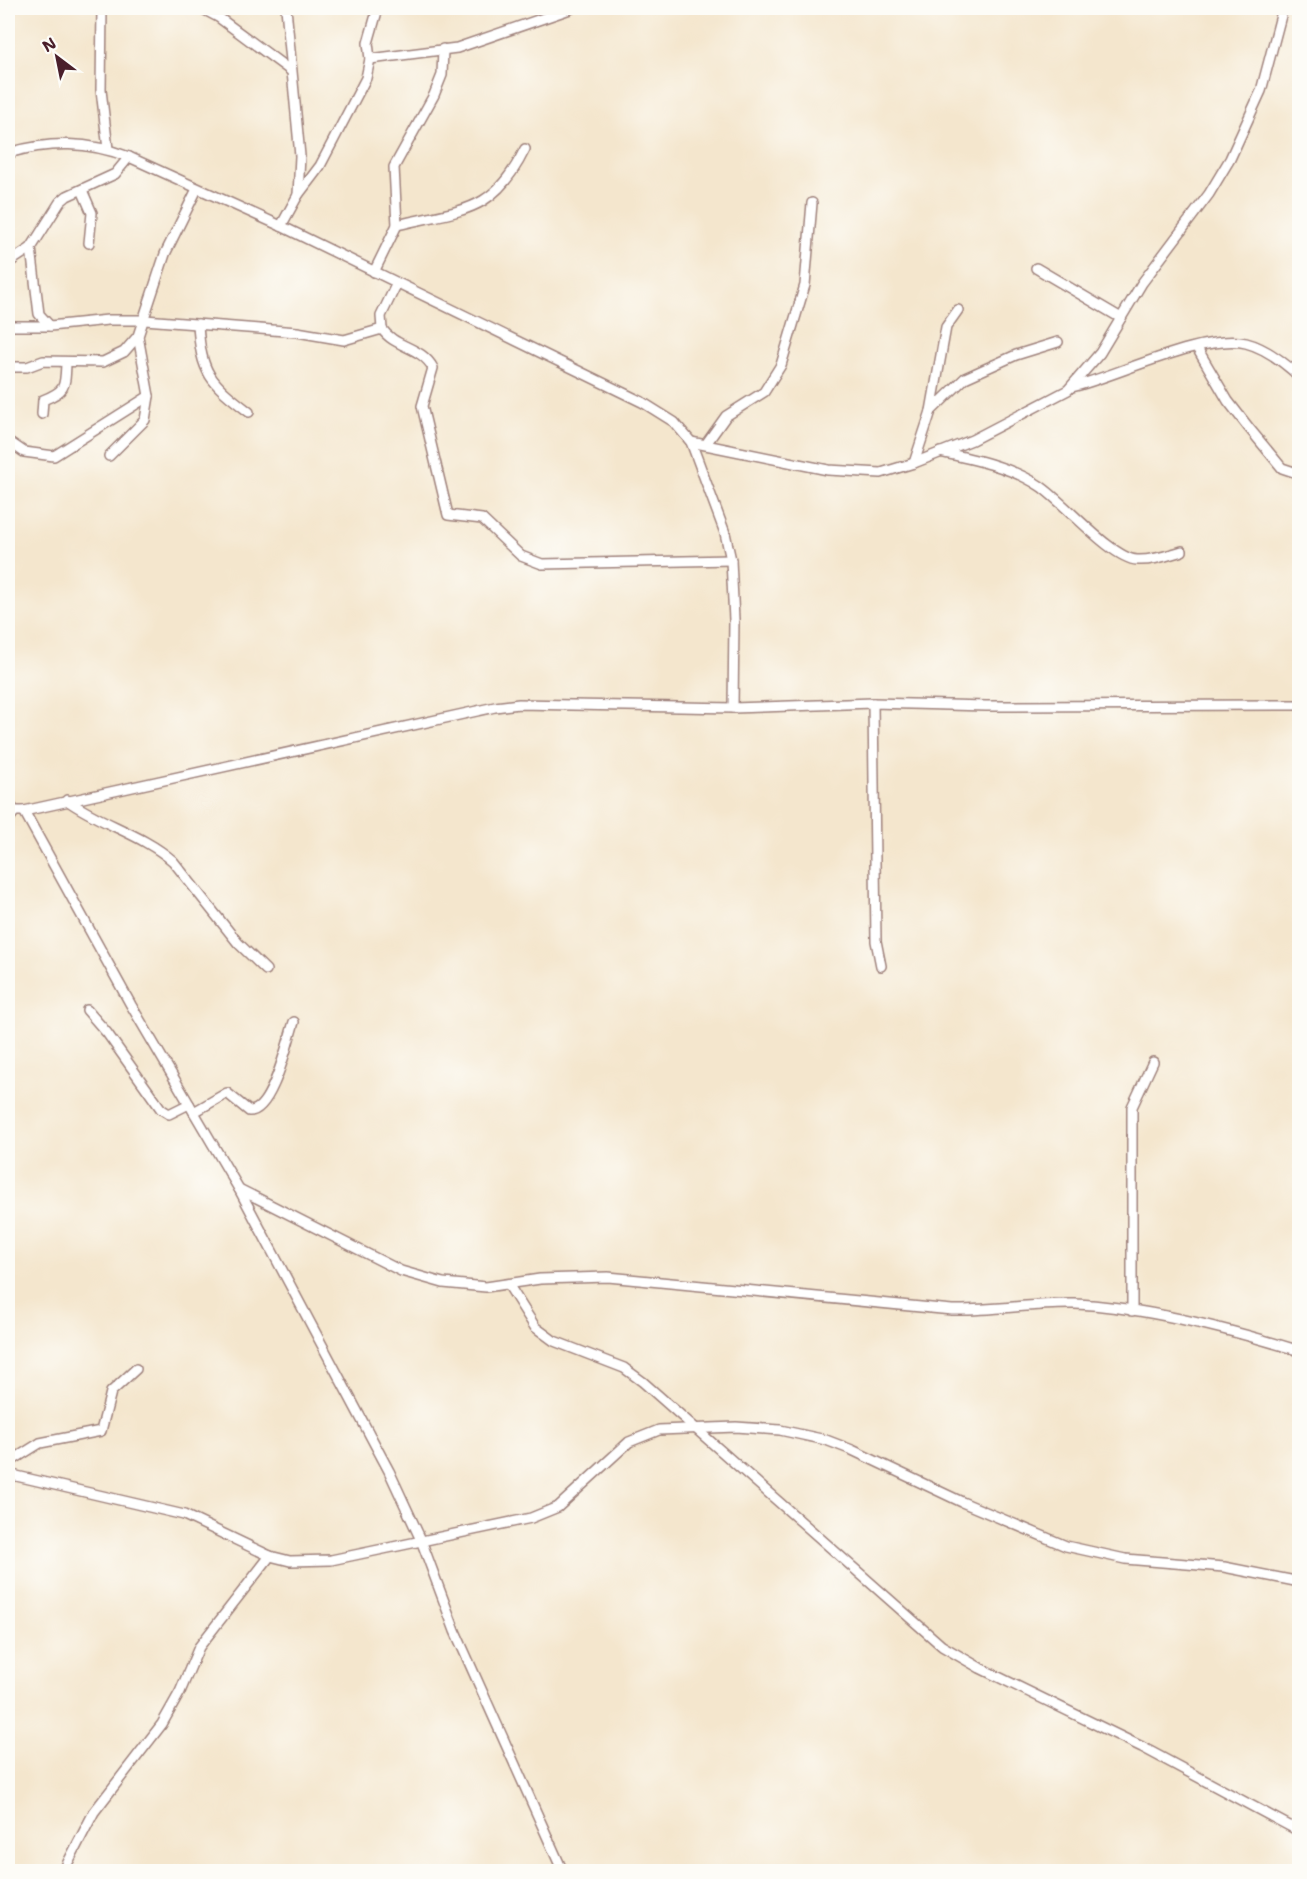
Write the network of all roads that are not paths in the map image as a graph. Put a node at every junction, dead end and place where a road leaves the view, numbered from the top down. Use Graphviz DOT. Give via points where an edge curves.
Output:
graph roads {
  1 [pos="102,8"];
  2 [pos="201,8"];
  3 [pos="286,8"];
  4 [pos="378,8"];
  5 [pos="1283,8"];
  6 [pos="570,9"];
  7 [pos="443,49"];
  8 [pos="370,59"];
  9 [pos="291,71"];
  10 [pos="108,149"];
  11 [pos="525,149"];
  12 [pos="8,153"];
  13 [pos="129,157"];
  14 [pos="197,189"];
  15 [pos="82,190"];
  16 [pos="298,195"];
  17 [pos="812,203"];
  18 [pos="398,225"];
  19 [pos="281,226"];
  20 [pos="90,243"];
  21 [pos="31,248"];
  22 [pos="8,263"];
  23 [pos="1036,268"];
  24 [pos="374,272"];
  25 [pos="397,283"];
  26 [pos="958,310"];
  27 [pos="1121,318"];
  28 [pos="145,320"];
  29 [pos="198,324"];
  30 [pos="8,326"];
  31 [pos="50,326"];
  32 [pos="382,329"];
  33 [pos="138,336"];
  34 [pos="1058,342"];
  35 [pos="1197,348"];
  36 [pos="66,363"];
  37 [pos="8,367"];
  38 [pos="1299,377"];
  39 [pos="1072,387"];
  40 [pos="149,396"];
  41 [pos="931,411"];
  42 [pos="249,412"];
  43 [pos="42,414"];
  44 [pos="8,441"];
  45 [pos="691,442"];
  46 [pos="706,444"];
  47 [pos="940,452"];
  48 [pos="110,456"];
  49 [pos="914,464"];
  50 [pos="1299,474"];
  51 [pos="1182,551"];
  52 [pos="731,560"];
  53 [pos="873,703"];
  54 [pos="1299,705"];
  55 [pos="733,708"];
  56 [pos="67,800"];
  57 [pos="8,803"];
  58 [pos="20,811"];
  59 [pos="8,820"];
  60 [pos="881,966"];
  61 [pos="266,970"];
  62 [pos="87,1010"];
  63 [pos="294,1022"];
  64 [pos="1153,1062"];
  65 [pos="191,1108"];
  66 [pos="239,1189"];
  67 [pos="508,1284"];
  68 [pos="1132,1311"];
  69 [pos="1299,1351"];
  70 [pos="136,1369"];
  71 [pos="698,1428"];
  72 [pos="8,1463"];
  73 [pos="8,1474"];
  74 [pos="421,1540"];
  75 [pos="270,1556"];
  76 [pos="1299,1582"];
  77 [pos="1298,1830"];
  78 [pos="63,1872"];
  79 [pos="563,1872"];
  1 -- 10 [label="street" via="101,90"];
  2 -- 9 [label="street"];
  3 -- 9 [label="street"];
  4 -- 8 [label="street" via="368,43"];
  5 -- 27 [label="street" via="1261,91 1230,159"];
  6 -- 7 [label="street" via="457,48"];
  7 -- 8 [label="street"];
  7 -- 18 [label="street" via="442,75 434,95 394,167"];
  8 -- 16 [label="street" via="366,78 320,166"];
  9 -- 16 [label="street" via="300,156"];
  10 -- 12 [label="street" via="79,143 39,144"];
  10 -- 13 [label="street"];
  11 -- 18 [label="street" via="514,172 485,200 462,212"];
  13 -- 14 [label="street"];
  13 -- 15 [label="street" via="115,174"];
  14 -- 19 [label="street"];
  14 -- 28 [label="street" via="165,254"];
  15 -- 20 [label="street" via="92,213"];
  15 -- 21 [label="street" via="60,202"];
  16 -- 19 [label="street"];
  17 -- 46 [label="street" via="805,285 781,364 764,392 726,416"];
  18 -- 24 [label="street"];
  19 -- 24 [label="street"];
  21 -- 22 [label="street"];
  21 -- 31 [label="street" via="39,314"];
  23 -- 27 [label="street"];
  24 -- 25 [label="street"];
  25 -- 32 [label="street" via="381,316"];
  25 -- 45 [label="street" via="642,402 674,422"];
  26 -- 41 [label="street" via="946,327"];
  27 -- 39 [label="street" via="1100,353"];
  28 -- 29 [label="street"];
  28 -- 31 [label="street"];
  28 -- 33 [label="street"];
  29 -- 32 [label="street" via="344,340"];
  29 -- 42 [label="street" via="200,354 210,378"];
  30 -- 31 [label="street"];
  32 -- 52 [label="street" via="394,341 420,352 433,368 422,406 448,515 482,519 521,556 542,564"];
  33 -- 36 [label="street" via="124,352 109,360"];
  33 -- 40 [label="street"];
  34 -- 41 [label="street" via="1016,355 965,378"];
  35 -- 38 [label="street" via="1230,341 1248,343 1278,359"];
  35 -- 39 [label="street"];
  35 -- 50 [label="street" via="1249,429 1282,468"];
  36 -- 37 [label="street" via="43,361 27,367"];
  36 -- 43 [label="street" via="65,385 59,393 43,400"];
  39 -- 47 [label="street" via="997,428"];
  40 -- 44 [label="street" via="54,456 24,453"];
  40 -- 48 [label="street" via="145,420"];
  41 -- 49 [label="street"];
  45 -- 46 [label="street"];
  45 -- 52 [label="street" via="715,503"];
  46 -- 49 [label="street" via="828,470 881,473"];
  47 -- 49 [label="street"];
  47 -- 51 [label="street" via="986,462 1030,481 1129,559 1144,560"];
  52 -- 55 [label="street" via="735,620"];
  53 -- 54 [label="street"];
  53 -- 55 [label="street"];
  53 -- 60 [label="street" via="876,941"];
  55 -- 56 [label="street" via="519,704 495,707"];
  56 -- 58 [label="street"];
  56 -- 61 [label="street" via="88,815 167,855 238,943"];
  57 -- 58 [label="street"];
  58 -- 59 [label="street"];
  58 -- 65 [label="street"];
  62 -- 65 [label="street" via="161,1109 169,1114"];
  63 -- 65 [label="street" via="276,1080 259,1109 249,1111 227,1093"];
  64 -- 68 [label="street" via="1132,1107"];
  65 -- 66 [label="street"];
  66 -- 67 [label="street" via="401,1270 465,1287"];
  66 -- 74 [label="street" via="389,1471"];
  67 -- 68 [label="street" via="564,1277 608,1277 952,1310 1074,1304"];
  67 -- 71 [label="street" via="535,1327 585,1356 624,1368"];
  68 -- 69 [label="street"];
  70 -- 72 [label="street" via="111,1392 101,1431 40,1443"];
  71 -- 74 [label="street" via="659,1430 629,1442 558,1507 531,1518"];
  71 -- 76 [label="street" via="780,1430 826,1440 1013,1524 1088,1552 1224,1567"];
  71 -- 77 [label="street" via="942,1646"];
  73 -- 75 [label="street" via="184,1515"];
  74 -- 75 [label="street" via="331,1560 290,1561"];
  74 -- 79 [label="street" via="455,1631"];
  75 -- 78 [label="street" via="199,1647 162,1724 94,1812"];
}
